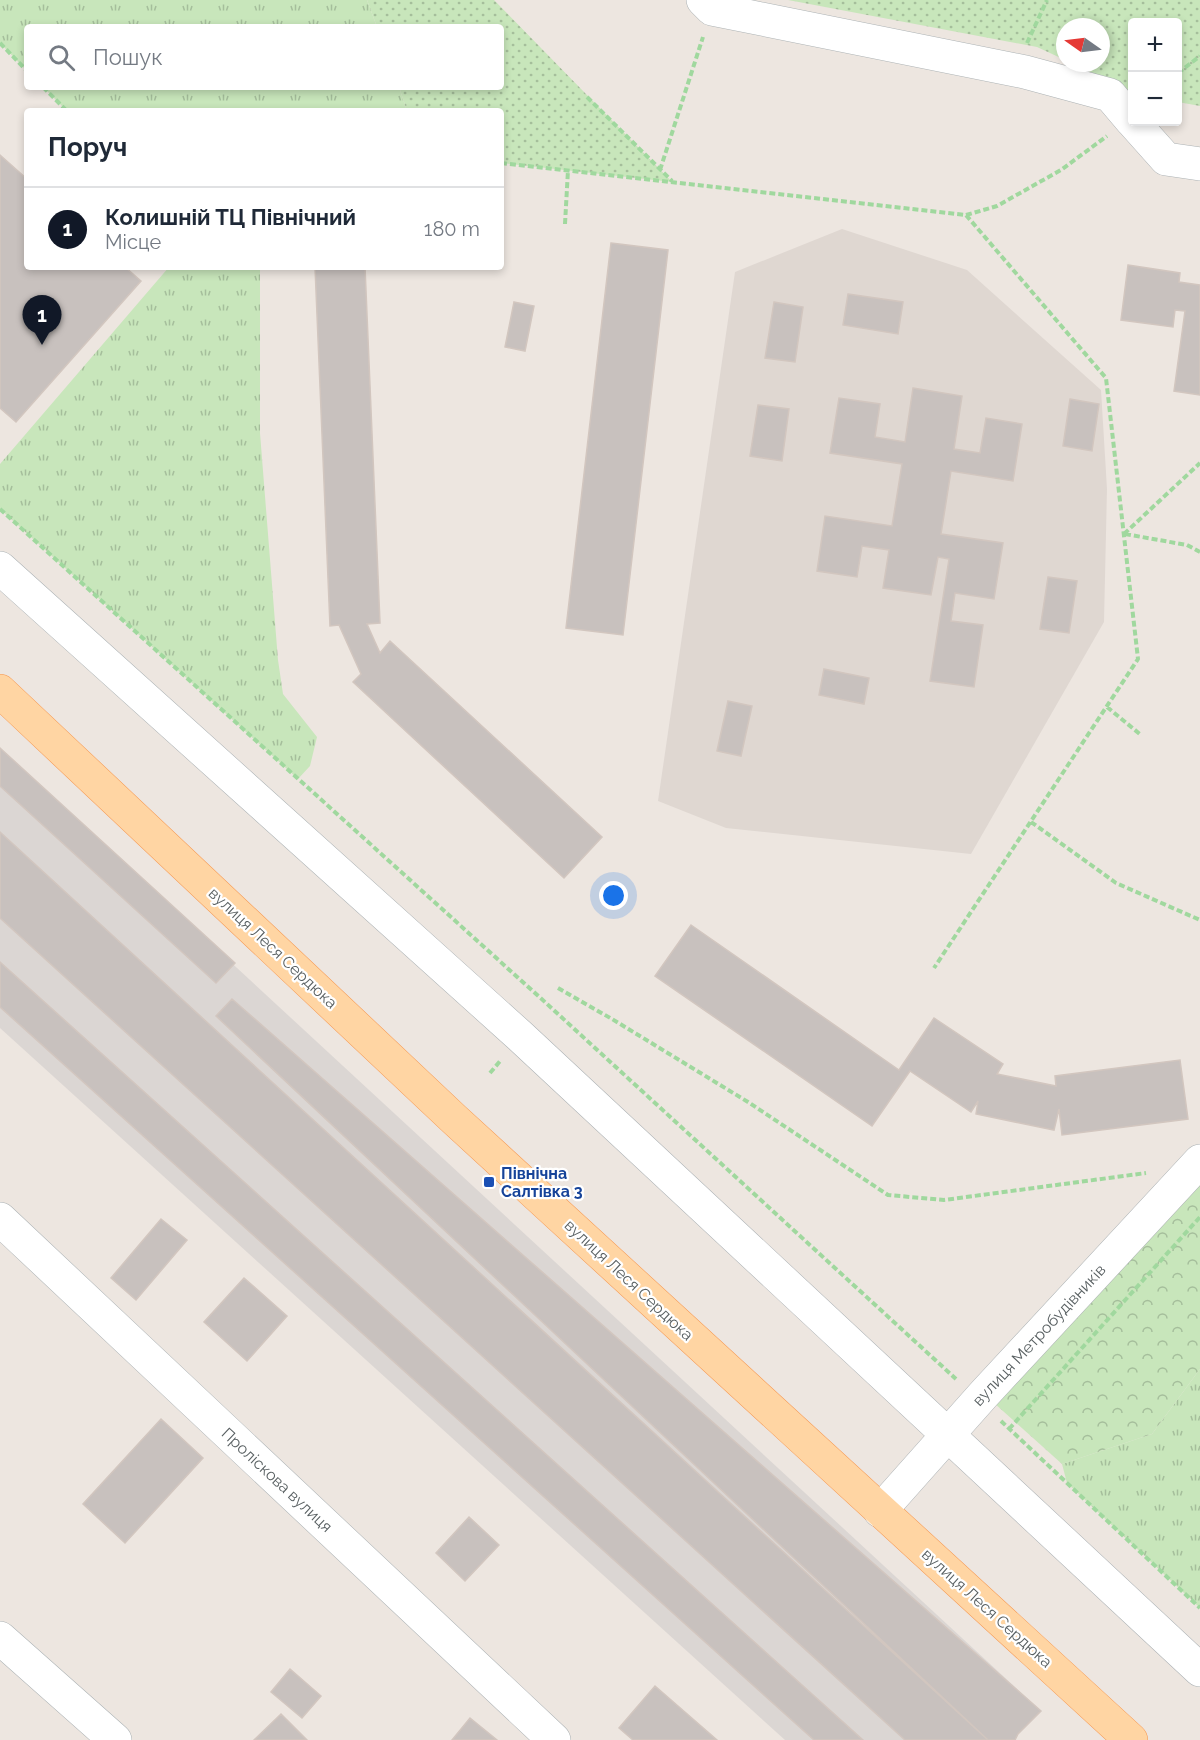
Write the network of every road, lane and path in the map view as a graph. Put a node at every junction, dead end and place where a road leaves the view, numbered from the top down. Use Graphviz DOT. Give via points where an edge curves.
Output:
graph roads {
  1 [pos="1047,0"];
  2 [pos="708,5"];
  3 [pos="0,43"];
  4 [pos="1027,45"];
  5 [pos="1200,56"];
  6 [pos="24,67"];
  7 [pos="1179,72"];
  8 [pos="46,90"];
  9 [pos="587,97"];
  10 [pos="64,108"];
  11 [pos="1128,115"];
  12 [pos="1128,121"];
  13 [pos="1137,126"];
  14 [pos="504,163"];
  15 [pos="1200,164"];
  16 [pos="568,170"];
  17 [pos="660,170"];
  18 [pos="672,182"];
  19 [pos="966,215"];
  20 [pos="565,224"];
  21 [pos="1200,463"];
  22 [pos="0,509"];
  23 [pos="1124,534"];
  24 [pos="1200,552"];
  25 [pos="0,568"];
  26 [pos="0,691"];
  27 [pos="1107,707"];
  28 [pos="1141,735"];
  29 [pos="1031,822"];
  30 [pos="1200,920"];
  31 [pos="934,968"];
  32 [pos="558,988"];
  33 [pos="1197,1164"];
  34 [pos="1200,1217"];
  35 [pos="0,1219"];
  36 [pos="978,1400"];
  37 [pos="1009,1429"];
  38 [pos="948,1436"];
  39 [pos="880,1511"];
  40 [pos="1200,1608"];
  41 [pos="0,1638"];
  42 [pos="1200,1670"];
  43 [pos="115,1740"];
  44 [pos="554,1740"];
  45 [pos="1131,1740"];
  1 -- 4 [label="path"];
  2 -- 11 [label="street" via="1025,72 1110,94"];
  2 -- 17 [label="path"];
  3 -- 6 [label="path"];
  5 -- 7 [label="path"];
  8 -- 10 [label="path"];
  9 -- 17 [label="path"];
  12 -- 19 [label="path" via="1061,170 997,206"];
  13 -- 15 [label="street" via="1166,159"];
  14 -- 16 [label="path"];
  16 -- 18 [label="path"];
  16 -- 20 [label="path"];
  17 -- 18 [label="path"];
  18 -- 19 [label="path"];
  19 -- 23 [label="path" via="1106,378"];
  21 -- 23 [label="path"];
  22 -- 36 [label="path"];
  23 -- 24 [label="path" via="1187,545"];
  23 -- 27 [label="path" via="1138,659"];
  25 -- 38 [label="street" via="520,1036"];
  26 -- 39 [label="main road, вулиця Леся Сердюка" via="454,1119"];
  27 -- 28 [label="path"];
  27 -- 29 [label="path"];
  29 -- 30 [label="path" via="1116,882"];
  29 -- 31 [label="path"];
  32 -- 33 [label="path" via="748,1102 888,1195 944,1200"];
  33 -- 36 [label="street, вулиця Метробудівників"];
  34 -- 37 [label="path"];
  35 -- 44 [label="street, Проліскова вулиця"];
  36 -- 37 [label="path"];
  36 -- 38 [label="street, вулиця Метробудівників"];
  37 -- 40 [label="path"];
  38 -- 39 [label="street, вулиця Метробудівників"];
  38 -- 42 [label="street"];
  39 -- 45 [label="main road, вулиця Леся Сердюка"];
  41 -- 43 [label="street"];
}
